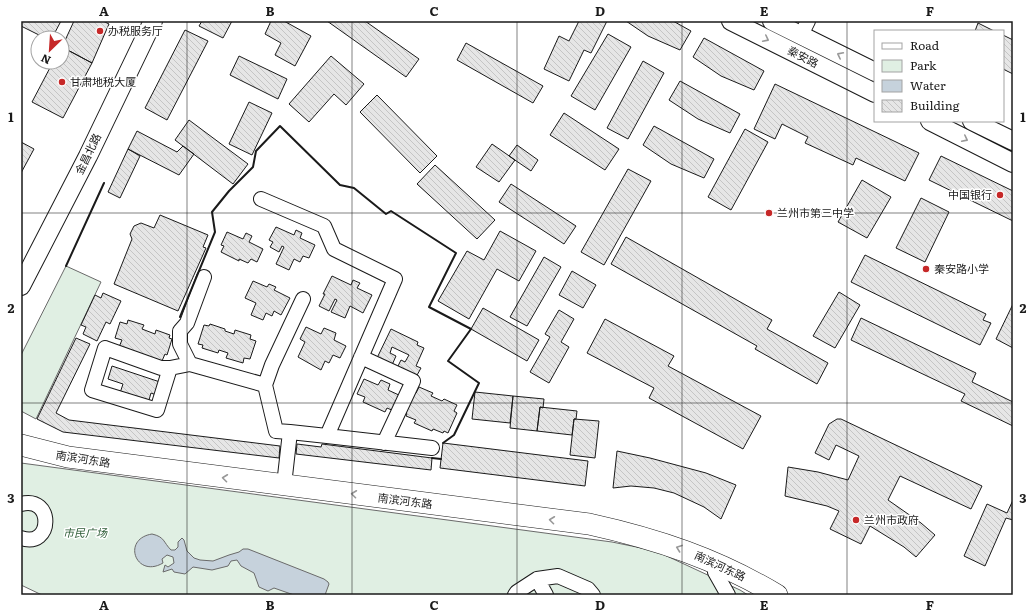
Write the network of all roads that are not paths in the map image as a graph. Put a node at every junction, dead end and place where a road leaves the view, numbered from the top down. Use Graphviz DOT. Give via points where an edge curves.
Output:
graph roads {
  1 [pos="154,21"];
  2 [pos="731,21"];
  3 [pos="772,21"];
  4 [pos="804,28"];
  5 [pos="874,71"];
  6 [pos="874,92"];
  7 [pos="932,122"];
  8 [pos="974,122"];
  9 [pos="1013,141"];
  10 [pos="1013,163"];
  11 [pos="261,199"];
  12 [pos="204,278"];
  13 [pos="21,286"];
  14 [pos="303,299"];
  15 [pos="361,357"];
  16 [pos="190,364"];
  17 [pos="170,368"];
  18 [pos="265,385"];
  19 [pos="290,432"];
  20 [pos="327,436"];
  21 [pos="384,443"];
  22 [pos="21,445"];
  23 [pos="432,448"];
  24 [pos="284,485"];
  25 [pos="21,504"];
  26 [pos="21,538"];
  27 [pos="714,572"];
  28 [pos="537,578"];
  29 [pos="515,595"];
  30 [pos="546,595"];
  31 [pos="593,595"];
  32 [pos="728,595"];
  33 [pos="777,595"];
  1 -- 13 [label="main road, 金昌北路"];
  2 -- 6 [label="main road, 秦安路, one-way"];
  3 -- 4 [label="main road, 秦安路"];
  5 -- 4 [label="main road, 秦安路, one-way"];
  7 -- 10 [label="main road, one-way"];
  8 -- 9 [label="main road"];
  11 -- 15 [label="street" via="324,226 334,249 395,279"];
  12 -- 16 [label="street" via="187,323 180,331 180,344"];
  14 -- 18 [label="street"];
  15 -- 20 [label="street"];
  15 -- 21 [label="street" via="413,381"];
  16 -- 17 [label="street"];
  16 -- 18 [label="street"];
  17 -- 17 [label="street" via="157,410 92,390 105,348 161,368"];
  18 -- 19 [label="street" via="276,431"];
  19 -- 20 [label="street"];
  19 -- 24 [label="street"];
  20 -- 21 [label="street"];
  21 -- 23 [label="street"];
  24 -- 22 [label="highway, 南滨河东路, one-way" via="68,458"];
  33 -- 24 [label="highway, 南滨河东路, one-way" via="722,566 627,532 589,524"];
  25 -- 26 [label="street" via="29,503 42,509 46,523 40,536 26,540"];
  27 -- 32 [label="street"];
  28 -- 29 [label="street"];
  28 -- 30 [label="street"];
  28 -- 31 [label="street" via="558,576 588,589"];
}
